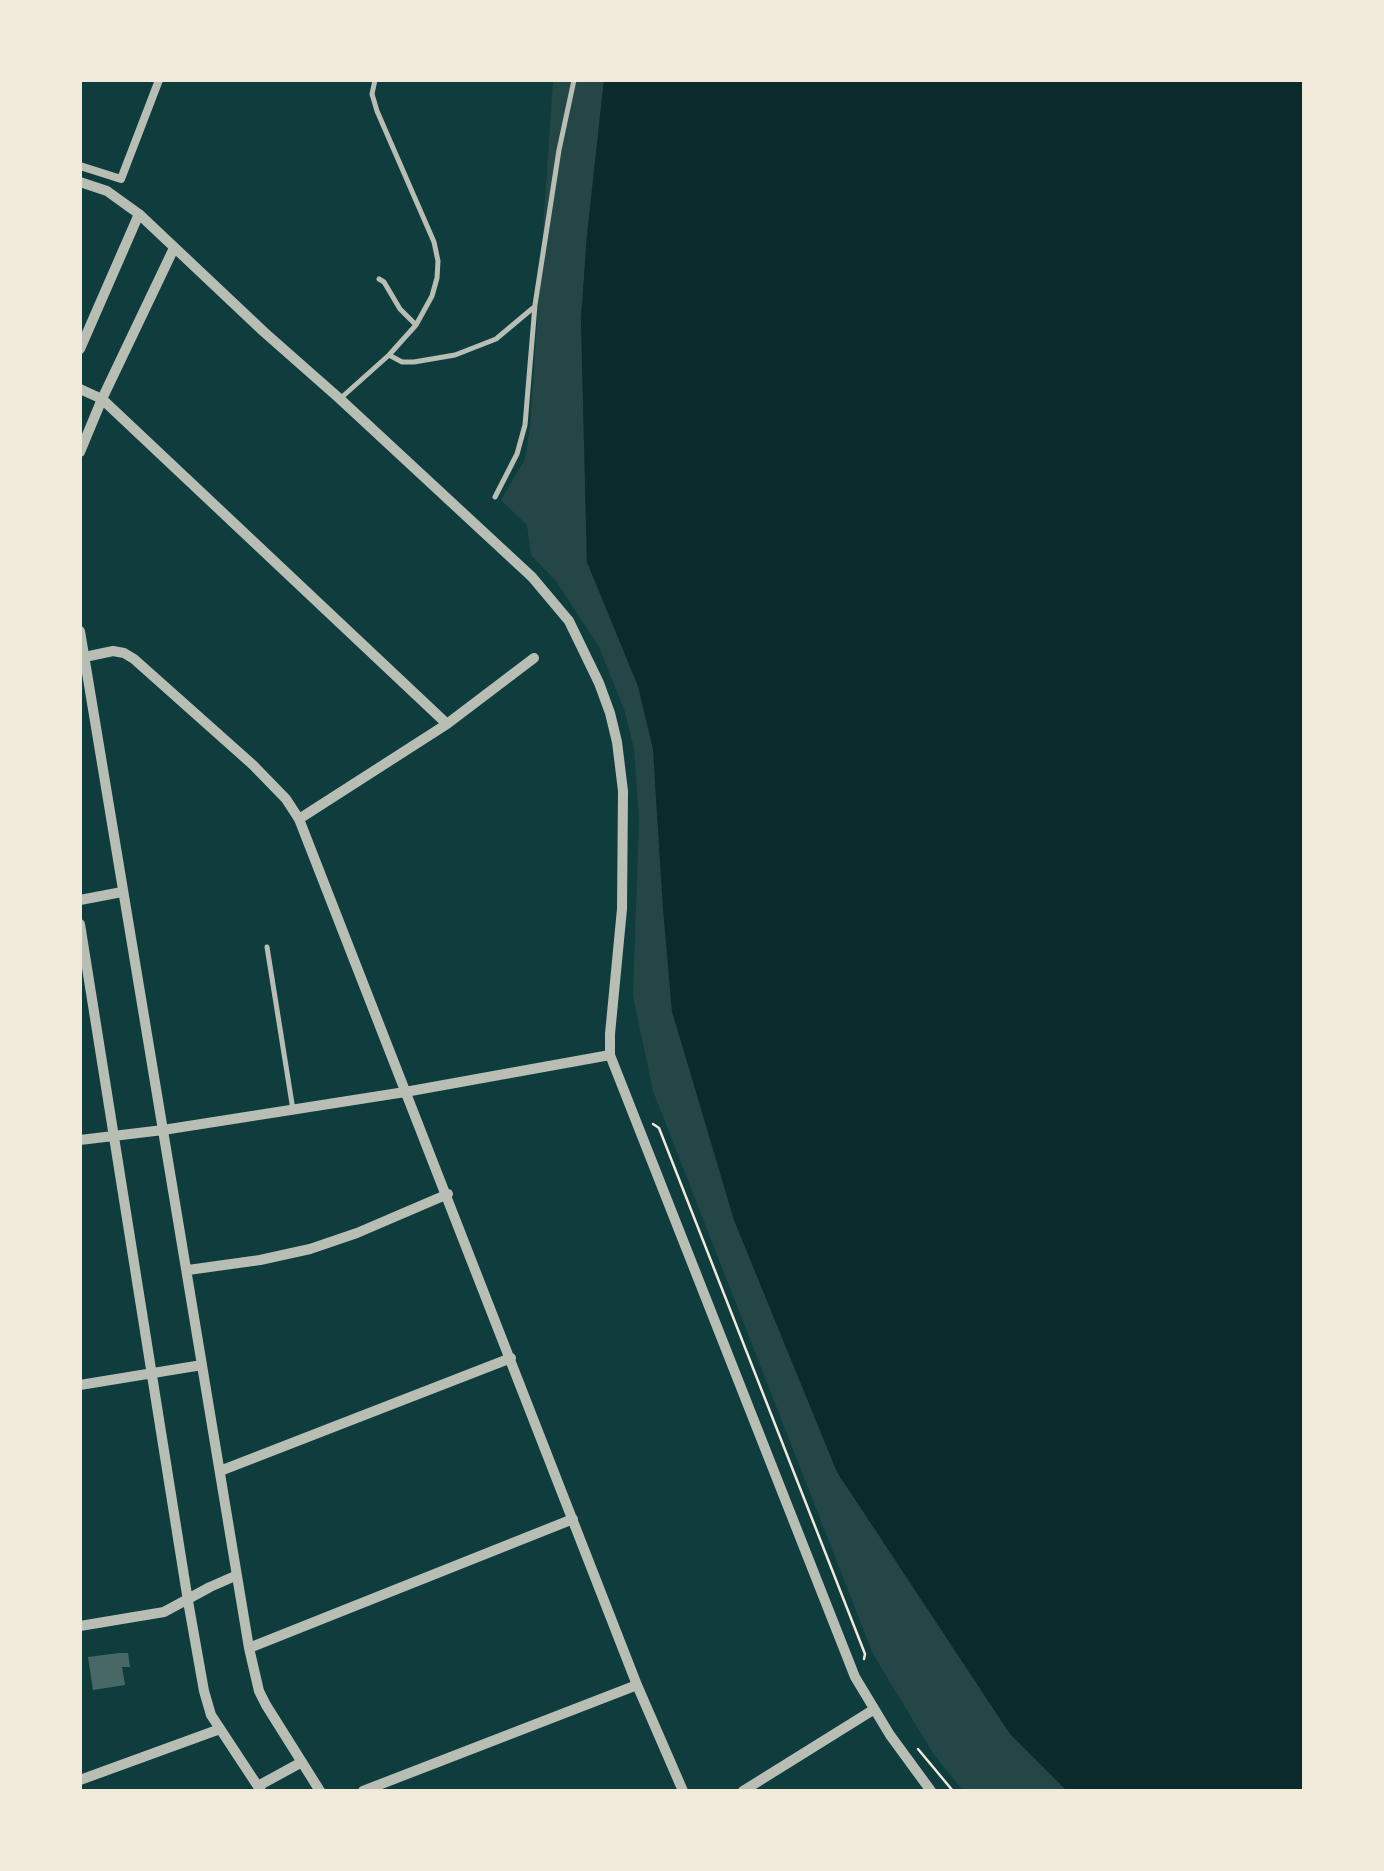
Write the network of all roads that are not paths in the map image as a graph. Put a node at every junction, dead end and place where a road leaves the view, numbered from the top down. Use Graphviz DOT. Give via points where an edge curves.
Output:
graph roads {
  1 [pos="159,80"];
  2 [pos="375,80"];
  3 [pos="574,80"];
  4 [pos="80,166"];
  5 [pos="80,182"];
  6 [pos="139,214"];
  7 [pos="174,248"];
  8 [pos="378,279"];
  9 [pos="535,306"];
  10 [pos="416,325"];
  11 [pos="80,348"];
  12 [pos="389,355"];
  13 [pos="80,389"];
  14 [pos="102,399"];
  15 [pos="340,399"];
  16 [pos="80,452"];
  17 [pos="495,497"];
  18 [pos="80,631"];
  19 [pos="82,657"];
  20 [pos="534,658"];
  21 [pos="447,724"];
  22 [pos="299,819"];
  23 [pos="122,892"];
  24 [pos="80,900"];
  25 [pos="80,924"];
  26 [pos="267,946"];
  27 [pos="610,1056"];
  28 [pos="405,1092"];
  29 [pos="293,1110"];
  30 [pos="163,1130"];
  31 [pos="113,1134"];
  32 [pos="80,1140"];
  33 [pos="448,1194"];
  34 [pos="188,1270"];
  35 [pos="510,1358"];
  36 [pos="202,1365"];
  37 [pos="153,1373"];
  38 [pos="80,1385"];
  39 [pos="220,1471"];
  40 [pos="573,1519"];
  41 [pos="235,1576"];
  42 [pos="188,1601"];
  43 [pos="80,1626"];
  44 [pos="249,1648"];
  45 [pos="638,1684"];
  46 [pos="873,1710"];
  47 [pos="220,1729"];
  48 [pos="302,1762"];
  49 [pos="80,1780"];
  50 [pos="259,1789"];
  51 [pos="320,1791"];
  52 [pos="363,1791"];
  53 [pos="683,1791"];
  54 [pos="743,1791"];
  55 [pos="931,1791"];
  1 -- 4 [label="street" via="120,179"];
  2 -- 10 [label="lane" via="377,111 438,260 432,296"];
  3 -- 9 [label="lane"];
  5 -- 6 [label="street"];
  6 -- 7 [label="street"];
  6 -- 11 [label="street"];
  7 -- 14 [label="street"];
  7 -- 15 [label="street"];
  8 -- 10 [label="lane"];
  9 -- 12 [label="lane" via="496,339 455,355 414,362"];
  9 -- 17 [label="lane" via="525,426"];
  10 -- 12 [label="lane"];
  12 -- 15 [label="lane"];
  13 -- 14 [label="street"];
  14 -- 16 [label="street"];
  14 -- 21 [label="street"];
  15 -- 27 [label="street" via="532,576 569,621 599,683 623,791"];
  18 -- 19 [label="street"];
  19 -- 22 [label="street" via="114,651 134,660 264,776"];
  19 -- 23 [label="street"];
  20 -- 21 [label="street"];
  21 -- 22 [label="street"];
  22 -- 28 [label="street"];
  23 -- 24 [label="street"];
  23 -- 30 [label="street"];
  25 -- 31 [label="street"];
  26 -- 29 [label="lane"];
  27 -- 28 [label="street"];
  27 -- 46 [label="street"];
  28 -- 29 [label="street"];
  28 -- 33 [label="street"];
  29 -- 30 [label="street"];
  30 -- 31 [label="street"];
  30 -- 34 [label="street"];
  31 -- 32 [label="street"];
  31 -- 37 [label="street"];
  33 -- 34 [label="street" via="310,1249"];
  33 -- 35 [label="street"];
  34 -- 36 [label="street"];
  35 -- 39 [label="street"];
  35 -- 40 [label="street"];
  36 -- 37 [label="street"];
  36 -- 39 [label="street"];
  37 -- 38 [label="street"];
  37 -- 42 [label="street"];
  39 -- 41 [label="street"];
  40 -- 44 [label="street"];
  40 -- 45 [label="street"];
  41 -- 42 [label="street"];
  41 -- 44 [label="street"];
  42 -- 43 [label="street" via="164,1612"];
  42 -- 47 [label="street" via="207,1702"];
  44 -- 48 [label="street" via="260,1691"];
  45 -- 52 [label="street"];
  45 -- 53 [label="street"];
  46 -- 54 [label="street"];
  46 -- 55 [label="street"];
  47 -- 49 [label="street"];
  47 -- 50 [label="street"];
  48 -- 50 [label="street"];
  48 -- 51 [label="street"];
}
